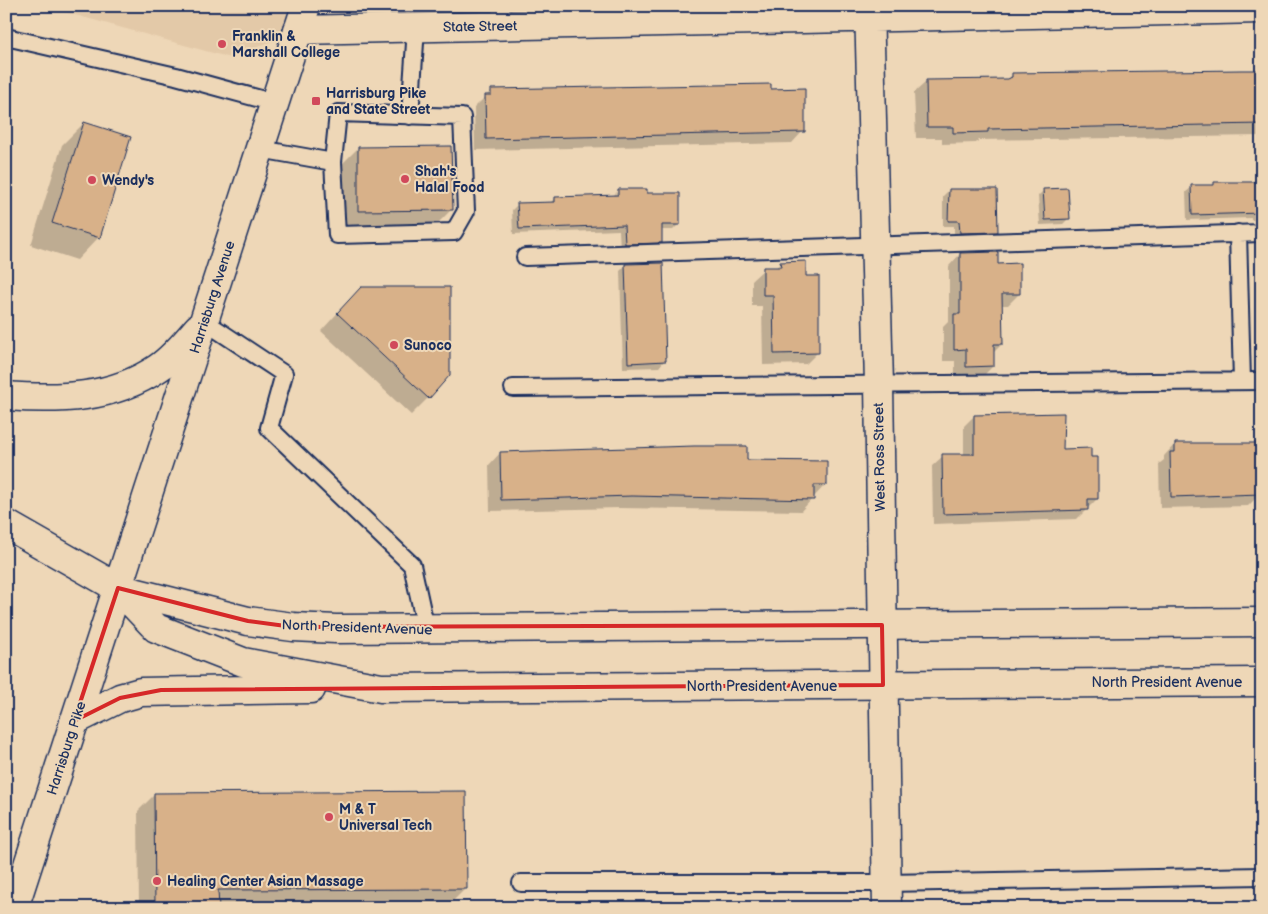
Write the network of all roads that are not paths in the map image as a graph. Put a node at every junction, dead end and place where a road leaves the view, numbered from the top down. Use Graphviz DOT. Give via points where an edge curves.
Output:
graph roads {
  1 [pos="1262,9"];
  2 [pos="869,12"];
  3 [pos="500,16"];
  4 [pos="302,18"];
  5 [pos="416,28"];
  6 [pos="6,37"];
  7 [pos="275,103"];
  8 [pos="410,116"];
  9 [pos="260,149"];
  10 [pos="333,162"];
  11 [pos="1238,233"];
  12 [pos="1262,233"];
  13 [pos="875,246"];
  14 [pos="525,257"];
  15 [pos="204,321"];
  16 [pos="1242,381"];
  17 [pos="1262,381"];
  18 [pos="879,384"];
  19 [pos="513,388"];
  20 [pos="6,396"];
  21 [pos="6,524"];
  22 [pos="118,588"];
  23 [pos="1262,622"];
  24 [pos="882,625"];
  25 [pos="426,629"];
  26 [pos="1262,682"];
  27 [pos="883,685"];
  28 [pos="381,688"];
  29 [pos="74,721"];
  30 [pos="1262,876"];
  31 [pos="521,883"];
  32 [pos="887,895"];
  33 [pos="14,908"];
  1 -- 2 [label="main road, State Street"];
  2 -- 3 [label="main road, State Street"];
  2 -- 13 [label="main road, West Ross Street"];
  3 -- 5 [label="main road, State Street"];
  4 -- 5 [label="main road, State Street"];
  4 -- 7 [label="main road, Harrisburg Avenue"];
  5 -- 8 [label="lane"];
  6 -- 7 [label="lane" via="176,76"];
  7 -- 9 [label="main road, Harrisburg Avenue"];
  8 -- 10 [label="lane" via="338,113"];
  8 -- 10 [label="lane" via="462,117 466,211 454,232 337,235"];
  9 -- 10 [label="lane"];
  9 -- 15 [label="main road, Harrisburg Avenue"];
  11 -- 12 [label="lane"];
  11 -- 13 [label="lane"];
  11 -- 16 [label="lane"];
  13 -- 14 [label="lane"];
  13 -- 18 [label="main road, West Ross Street"];
  15 -- 20 [label="main road" via="159,368 118,388 69,397"];
  15 -- 22 [label="main road, Harrisburg Avenue"];
  15 -- 25 [label="lane" via="284,374 268,428 412,565"];
  16 -- 17 [label="lane"];
  16 -- 18 [label="lane"];
  18 -- 19 [label="lane"];
  18 -- 24 [label="main road, West Ross Street"];
  21 -- 22 [label="main road"];
  22 -- 25 [label="main road, North President Avenue" via="248,621 293,627"];
  22 -- 28 [label="main road, North President Avenue" via="156,628 210,651 283,671"];
  22 -- 29 [label="main road, Harrisburg Pike"];
  23 -- 24 [label="main road, North President Avenue"];
  24 -- 25 [label="main road, North President Avenue"];
  24 -- 27 [label="main road, West Ross Street"];
  26 -- 27 [label="main road, North President Avenue"];
  27 -- 28 [label="main road, North President Avenue"];
  27 -- 32 [label="main road, West Ross Street"];
  28 -- 29 [label="main road" via="160,690 120,698"];
  29 -- 33 [label="main road, Harrisburg Pike"];
  30 -- 32 [label="lane"];
  31 -- 32 [label="lane"];
}
